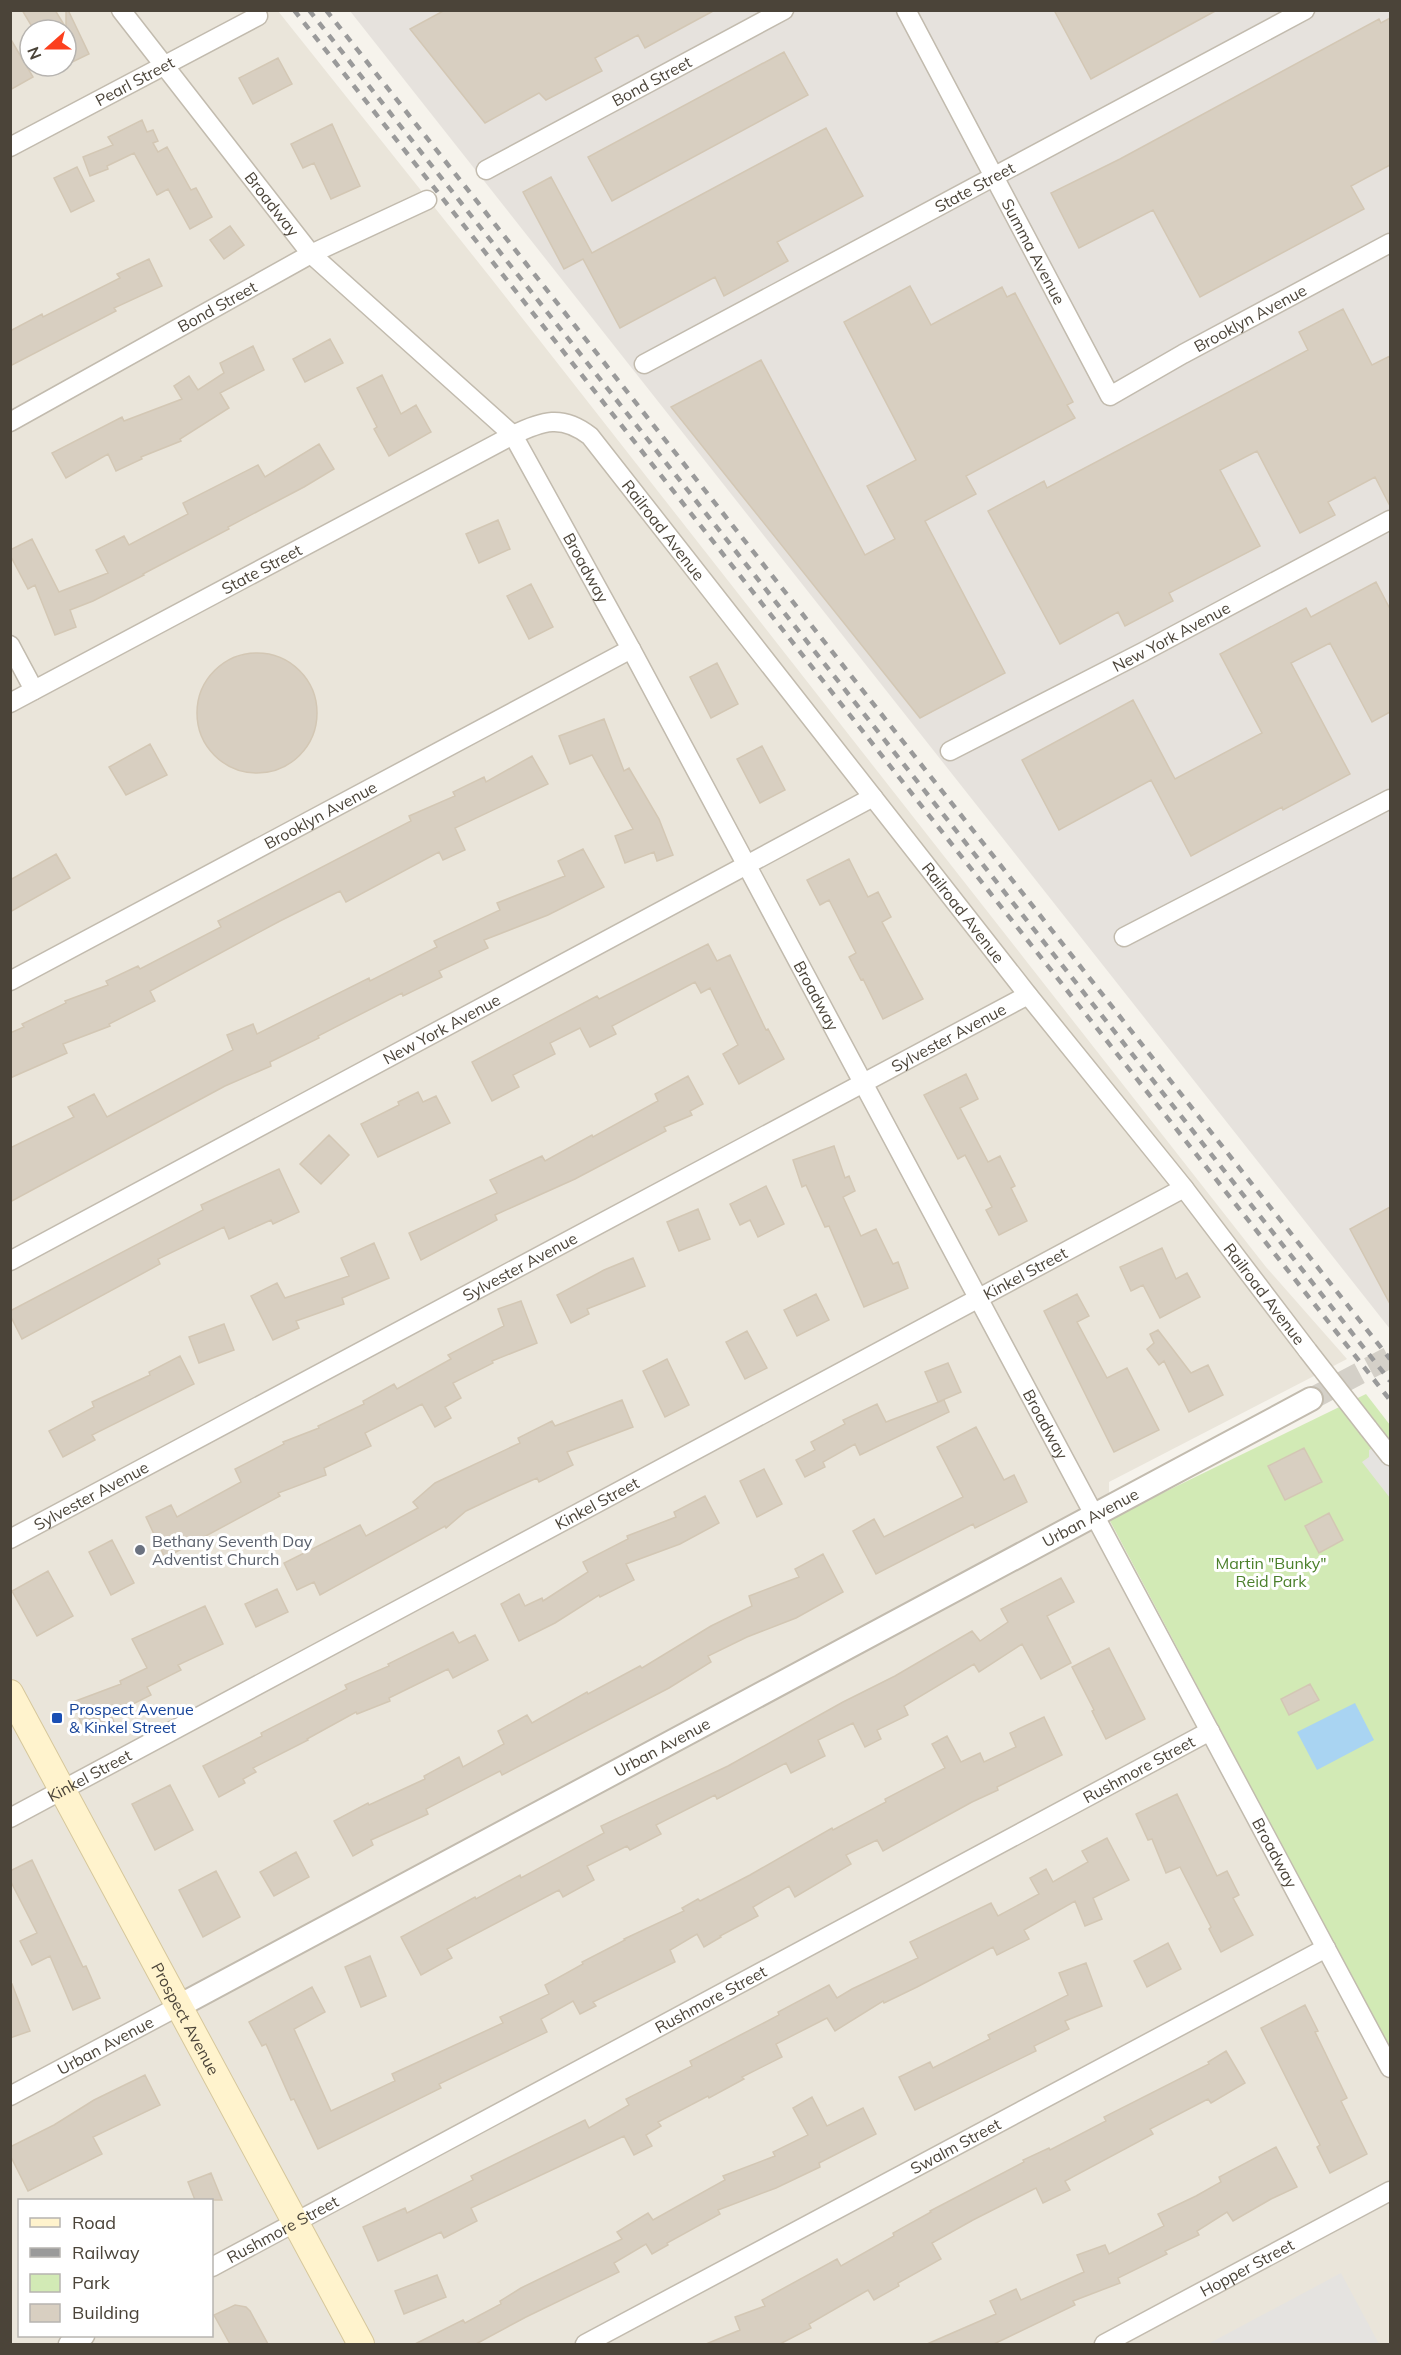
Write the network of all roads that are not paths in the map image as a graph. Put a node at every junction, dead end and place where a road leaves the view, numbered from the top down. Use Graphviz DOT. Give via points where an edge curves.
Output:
graph roads {
  1 [pos="121,10"];
  2 [pos="784,10"];
  3 [pos="906,10"];
  4 [pos="1305,10"];
  5 [pos="258,16"];
  6 [pos="164,66"];
  7 [pos="10,147"];
  8 [pos="486,170"];
  9 [pos="994,177"];
  10 [pos="427,200"];
  11 [pos="1390,243"];
  12 [pos="310,254"];
  13 [pos="644,364"];
  14 [pos="1110,396"];
  15 [pos="10,422"];
  16 [pos="513,435"];
  17 [pos="1390,520"];
  18 [pos="10,645"];
  19 [pos="631,649"];
  20 [pos="34,690"];
  21 [pos="10,703"];
  22 [pos="950,751"];
  23 [pos="873,798"];
  24 [pos="1390,799"];
  25 [pos="747,865"];
  26 [pos="1124,937"];
  27 [pos="10,981"];
  28 [pos="1028,995"];
  29 [pos="863,1083"];
  30 [pos="1184,1188"];
  31 [pos="10,1261"];
  32 [pos="979,1299"];
  33 [pos="1311,1399"];
  34 [pos="1390,1456"];
  35 [pos="1094,1515"];
  36 [pos="10,1539"];
  37 [pos="10,1693"];
  38 [pos="1210,1731"];
  39 [pos="63,1790"];
  40 [pos="10,1818"];
  41 [pos="1326,1948"];
  42 [pos="180,2006"];
  43 [pos="1390,2068"];
  44 [pos="10,2096"];
  45 [pos="1390,2191"];
  46 [pos="296,2222"];
  47 [pos="213,2266"];
  48 [pos="83,2337"];
  49 [pos="68,2344"];
  50 [pos="361,2344"];
  51 [pos="585,2344"];
  52 [pos="1104,2344"];
  1 -- 6 [label="street, Broadway"];
  2 -- 8 [label="street, Bond Street"];
  3 -- 9 [label="street, Summa Avenue"];
  4 -- 9 [label="street, State Street"];
  5 -- 6 [label="street, Pearl Street"];
  6 -- 7 [label="street, Pearl Street"];
  6 -- 12 [label="street, Broadway"];
  9 -- 13 [label="street, State Street"];
  9 -- 14 [label="street, Summa Avenue"];
  10 -- 12 [label="street, Bond Street"];
  11 -- 14 [label="street, Brooklyn Avenue"];
  12 -- 15 [label="street, Bond Street"];
  12 -- 16 [label="street, Broadway"];
  16 -- 19 [label="street, Broadway"];
  16 -- 20 [label="street, State Street"];
  16 -- 23 [label="street, Railroad Avenue" via="551,420 578,427 590,436"];
  17 -- 22 [label="street, New York Avenue"];
  18 -- 20 [label="street"];
  19 -- 25 [label="street, Broadway"];
  19 -- 27 [label="street, Brooklyn Avenue"];
  20 -- 21 [label="street, State Street"];
  23 -- 25 [label="street, New York Avenue"];
  23 -- 28 [label="street, Railroad Avenue"];
  24 -- 26 [label="street"];
  25 -- 29 [label="street, Broadway"];
  25 -- 31 [label="street, New York Avenue"];
  28 -- 29 [label="street, Sylvester Avenue"];
  28 -- 30 [label="street, Railroad Avenue"];
  29 -- 32 [label="street, Broadway"];
  29 -- 36 [label="street, Sylvester Avenue"];
  30 -- 32 [label="street, Kinkel Street"];
  30 -- 34 [label="street, Railroad Avenue, bridge"];
  32 -- 35 [label="street, Broadway"];
  32 -- 39 [label="street, Kinkel Street"];
  33 -- 35 [label="street, Urban Avenue"];
  35 -- 38 [label="street, Broadway"];
  35 -- 42 [label="street, Urban Avenue"];
  37 -- 39 [label="main road, Prospect Avenue"];
  38 -- 41 [label="street, Broadway"];
  38 -- 46 [label="street, Rushmore Street"];
  39 -- 40 [label="street, Kinkel Street"];
  39 -- 42 [label="main road, Prospect Avenue"];
  41 -- 43 [label="street, Broadway"];
  41 -- 51 [label="street, Swalm Street"];
  42 -- 44 [label="street, Urban Avenue"];
  42 -- 46 [label="main road, Prospect Avenue"];
  45 -- 52 [label="street, Hopper Street"];
  46 -- 47 [label="street, Rushmore Street"];
  46 -- 50 [label="main road, Prospect Avenue"];
  48 -- 49 [label="street"];
}
